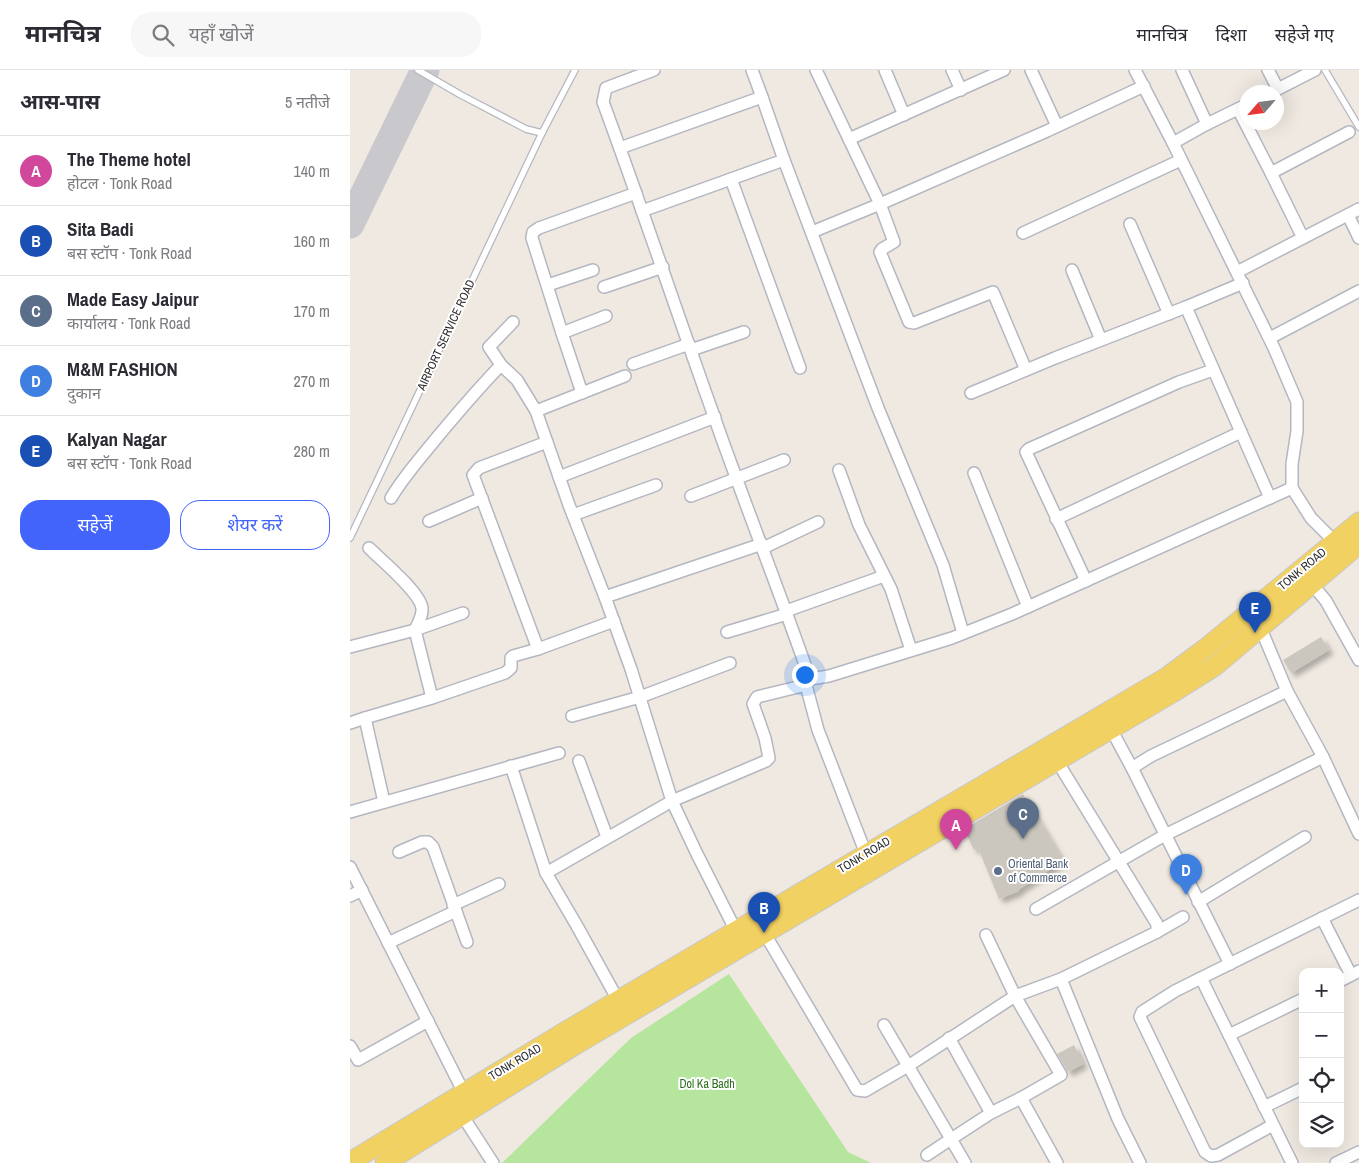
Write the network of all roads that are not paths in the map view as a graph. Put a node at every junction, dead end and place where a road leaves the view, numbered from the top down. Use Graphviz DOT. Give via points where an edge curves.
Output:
graph roads {
  1 [pos="418,70"];
  2 [pos="575,70"];
  3 [pos="654,70"];
  4 [pos="752,70"];
  5 [pos="816,70"];
  6 [pos="885,70"];
  7 [pos="952,70"];
  8 [pos="1004,70"];
  9 [pos="1031,70"];
  10 [pos="1135,70"];
  11 [pos="1182,70"];
  12 [pos="1268,70"];
  13 [pos="1315,70"];
  14 [pos="1325,70"];
  15 [pos="1273,85"];
  16 [pos="1144,86"];
  17 [pos="1284,86"];
  18 [pos="961,90"];
  19 [pos="762,96"];
  20 [pos="1239,108"];
  21 [pos="904,115"];
  22 [pos="1207,124"];
  23 [pos="1057,126"];
  24 [pos="1354,129"];
  25 [pos="1252,130"];
  26 [pos="542,133"];
  27 [pos="849,139"];
  28 [pos="1173,143"];
  29 [pos="620,148"];
  30 [pos="784,160"];
  31 [pos="1181,160"];
  32 [pos="1271,172"];
  33 [pos="731,179"];
  34 [pos="636,193"];
  35 [pos="880,204"];
  36 [pos="1359,209"];
  37 [pos="642,211"];
  38 [pos="1348,215"];
  39 [pos="1130,224"];
  40 [pos="812,232"];
  41 [pos="1023,233"];
  42 [pos="1303,238"];
  43 [pos="1359,238"];
  44 [pos="663,267"];
  45 [pos="593,270"];
  46 [pos="1072,270"];
  47 [pos="1237,272"];
  48 [pos="1243,284"];
  49 [pos="548,285"];
  50 [pos="604,287"];
  51 [pos="1359,292"];
  52 [pos="1186,307"];
  53 [pos="1169,314"];
  54 [pos="606,316"];
  55 [pos="513,322"];
  56 [pos="744,332"];
  57 [pos="562,333"];
  58 [pos="1270,338"];
  59 [pos="1100,340"];
  60 [pos="690,347"];
  61 [pos="633,364"];
  62 [pos="501,365"];
  63 [pos="800,368"];
  64 [pos="1026,370"];
  65 [pos="1213,370"];
  66 [pos="625,376"];
  67 [pos="582,393"];
  68 [pos="971,393"];
  69 [pos="536,411"];
  70 [pos="714,417"];
  71 [pos="1241,432"];
  72 [pos="547,442"];
  73 [pos="784,460"];
  74 [pos="839,470"];
  75 [pos="974,473"];
  76 [pos="559,477"];
  77 [pos="737,478"];
  78 [pos="656,485"];
  79 [pos="1292,488"];
  80 [pos="691,496"];
  81 [pos="391,498"];
  82 [pos="482,498"];
  83 [pos="1270,498"];
  84 [pos="573,515"];
  85 [pos="1056,519"];
  86 [pos="429,521"];
  87 [pos="818,522"];
  88 [pos="1359,522"];
  89 [pos="350,538"];
  90 [pos="1335,542"];
  91 [pos="1359,544"];
  92 [pos="762,546"];
  93 [pos="369,548"];
  94 [pos="884,576"];
  95 [pos="1086,582"];
  96 [pos="1312,584"];
  97 [pos="605,597"];
  98 [pos="1028,607"];
  99 [pos="787,612"];
  100 [pos="463,613"];
  101 [pos="614,621"];
  102 [pos="1260,628"];
  103 [pos="415,630"];
  104 [pos="728,632"];
  105 [pos="963,633"];
  106 [pos="350,647"];
  107 [pos="538,649"];
  108 [pos="911,650"];
  109 [pos="1359,660"];
  110 [pos="730,663"];
  111 [pos="808,682"];
  112 [pos="1288,691"];
  113 [pos="640,696"];
  114 [pos="432,698"];
  115 [pos="572,716"];
  116 [pos="365,718"];
  117 [pos="350,723"];
  118 [pos="1111,729"];
  119 [pos="560,753"];
  120 [pos="1323,757"];
  121 [pos="579,761"];
  122 [pos="1057,761"];
  123 [pos="511,766"];
  124 [pos="1132,768"];
  125 [pos="672,801"];
  126 [pos="384,802"];
  127 [pos="350,812"];
  128 [pos="1359,834"];
  129 [pos="1165,835"];
  130 [pos="607,837"];
  131 [pos="1305,837"];
  132 [pos="399,852"];
  133 [pos="866,854"];
  134 [pos="1119,860"];
  135 [pos="350,868"];
  136 [pos="546,873"];
  137 [pos="499,884"];
  138 [pos="362,890"];
  139 [pos="350,896"];
  140 [pos="1359,900"];
  141 [pos="1198,902"];
  142 [pos="455,908"];
  143 [pos="1036,909"];
  144 [pos="1183,917"];
  145 [pos="1322,918"];
  146 [pos="760,926"];
  147 [pos="736,930"];
  148 [pos="1158,932"];
  149 [pos="986,935"];
  150 [pos="466,942"];
  151 [pos="388,943"];
  152 [pos="1230,964"];
  153 [pos="1355,973"];
  154 [pos="1201,978"];
  155 [pos="1061,979"];
  156 [pos="1015,996"];
  157 [pos="618,1000"];
  158 [pos="1299,1001"];
  159 [pos="428,1021"];
  160 [pos="884,1024"];
  161 [pos="1229,1036"];
  162 [pos="949,1038"];
  163 [pos="350,1046"];
  164 [pos="908,1066"];
  165 [pos="1299,1090"];
  166 [pos="464,1093"];
  167 [pos="1022,1098"];
  168 [pos="1264,1107"];
  169 [pos="991,1114"];
  170 [pos="462,1115"];
  171 [pos="1273,1125"];
  172 [pos="951,1139"];
  173 [pos="1359,1152"];
  174 [pos="927,1155"];
  175 [pos="350,1162"];
  176 [pos="386,1163"];
  177 [pos="493,1163"];
  178 [pos="965,1163"];
  179 [pos="1057,1163"];
  180 [pos="1140,1163"];
  181 [pos="1292,1163"];
  182 [pos="1336,1163"];
  1 -- 26 [label="lane" via="526,129"];
  2 -- 26 [label="lane, AIRPORT SERVICE ROAD"];
  3 -- 29 [label="street" via="606,88 603,102"];
  4 -- 19 [label="street"];
  5 -- 27 [label="street"];
  6 -- 21 [label="street"];
  7 -- 18 [label="street"];
  8 -- 18 [label="street"];
  9 -- 23 [label="street"];
  10 -- 16 [label="street"];
  11 -- 22 [label="street"];
  12 -- 15 [label="street"];
  13 -- 17 [label="street"];
  14 -- 24 [label="lane"];
  16 -- 23 [label="street"];
  16 -- 28 [label="street"];
  18 -- 21 [label="street"];
  19 -- 29 [label="street"];
  19 -- 30 [label="street"];
  20 -- 22 [label="street"];
  21 -- 27 [label="street"];
  22 -- 28 [label="street"];
  23 -- 35 [label="street"];
  24 -- 32 [label="street"];
  25 -- 32 [label="street"];
  26 -- 89 [label="lane, AIRPORT SERVICE ROAD"];
  27 -- 35 [label="street"];
  28 -- 31 [label="street"];
  29 -- 34 [label="street"];
  30 -- 33 [label="street"];
  30 -- 40 [label="street"];
  31 -- 41 [label="street"];
  31 -- 47 [label="street"];
  32 -- 42 [label="street"];
  33 -- 37 [label="street"];
  33 -- 63 [label="street"];
  34 -- 37 [label="street"];
  34 -- 49 [label="street" via="533,232 532,238"];
  35 -- 40 [label="street"];
  35 -- 64 [label="street" via="894,242 880,252 909,322 914,323 993,292"];
  36 -- 38 [label="street"];
  37 -- 44 [label="street"];
  38 -- 42 [label="street"];
  38 -- 43 [label="street"];
  39 -- 53 [label="street"];
  40 -- 105 [label="street" via="878,408 943,565"];
  42 -- 47 [label="street"];
  44 -- 50 [label="street"];
  44 -- 60 [label="street"];
  45 -- 49 [label="street"];
  46 -- 59 [label="street"];
  47 -- 48 [label="street"];
  48 -- 52 [label="street"];
  48 -- 58 [label="street"];
  49 -- 57 [label="street"];
  51 -- 58 [label="street"];
  52 -- 53 [label="street"];
  52 -- 65 [label="street"];
  53 -- 59 [label="street"];
  54 -- 57 [label="street"];
  55 -- 62 [label="street" via="489,347"];
  56 -- 60 [label="street"];
  57 -- 67 [label="street"];
  58 -- 79 [label="street" via="1297,402"];
  59 -- 64 [label="street"];
  60 -- 61 [label="street"];
  60 -- 70 [label="street"];
  62 -- 69 [label="street" via="518,380"];
  62 -- 81 [label="street" via="400,481"];
  64 -- 68 [label="street"];
  65 -- 71 [label="street"];
  65 -- 85 [label="street" via="1029,449 1026,452 1028,458"];
  66 -- 67 [label="street"];
  67 -- 69 [label="street"];
  69 -- 72 [label="street"];
  70 -- 76 [label="street"];
  70 -- 77 [label="street"];
  71 -- 83 [label="street"];
  71 -- 85 [label="street"];
  72 -- 76 [label="street"];
  72 -- 82 [label="street" via="479,468 473,475"];
  73 -- 77 [label="street"];
  74 -- 94 [label="street" via="859,525"];
  75 -- 98 [label="street"];
  76 -- 84 [label="street"];
  77 -- 80 [label="street"];
  77 -- 92 [label="street"];
  78 -- 84 [label="street"];
  79 -- 83 [label="street"];
  79 -- 90 [label="street" via="1311,518"];
  82 -- 86 [label="street"];
  82 -- 107 [label="street"];
  83 -- 95 [label="street"];
  84 -- 97 [label="street"];
  85 -- 95 [label="street"];
  87 -- 92 [label="street"];
  88 -- 90 [label="main road, TONK ROAD"];
  90 -- 133 [label="main road, TONK ROAD" via="1167,677"];
  91 -- 96 [label="main road, TONK ROAD"];
  92 -- 97 [label="street"];
  92 -- 99 [label="street"];
  93 -- 103 [label="street" via="418,596 422,608"];
  94 -- 99 [label="street"];
  94 -- 108 [label="street"];
  95 -- 98 [label="street"];
  96 -- 102 [label="main road, TONK ROAD"];
  96 -- 109 [label="street" via="1326,601"];
  97 -- 101 [label="street"];
  98 -- 105 [label="street"];
  99 -- 104 [label="street"];
  99 -- 111 [label="street"];
  100 -- 103 [label="street"];
  101 -- 107 [label="street"];
  101 -- 113 [label="street"];
  102 -- 112 [label="street"];
  102 -- 118 [label="main road, TONK ROAD" via="1215,666"];
  103 -- 106 [label="street"];
  103 -- 114 [label="street"];
  105 -- 108 [label="street"];
  107 -- 114 [label="street" via="513,656 511,668 505,673"];
  108 -- 111 [label="street"];
  110 -- 113 [label="street"];
  111 -- 125 [label="street" via="754,700 769,758 766,761"];
  111 -- 133 [label="street" via="818,730"];
  112 -- 120 [label="street"];
  112 -- 124 [label="street"];
  113 -- 115 [label="street"];
  113 -- 125 [label="street"];
  114 -- 116 [label="street"];
  116 -- 117 [label="street"];
  116 -- 126 [label="street"];
  118 -- 122 [label="main road, TONK ROAD"];
  118 -- 124 [label="street"];
  119 -- 123 [label="street"];
  120 -- 128 [label="street"];
  120 -- 129 [label="street"];
  121 -- 130 [label="street"];
  122 -- 134 [label="street"];
  122 -- 146 [label="main road, TONK ROAD"];
  123 -- 126 [label="street"];
  123 -- 136 [label="street"];
  124 -- 129 [label="street"];
  125 -- 130 [label="street"];
  125 -- 147 [label="street"];
  126 -- 127 [label="street"];
  129 -- 134 [label="street"];
  129 -- 141 [label="street"];
  130 -- 136 [label="street"];
  131 -- 141 [label="street"];
  132 -- 142 [label="street" via="422,842 433,847"];
  133 -- 146 [label="main road, TONK ROAD"];
  134 -- 143 [label="street"];
  134 -- 148 [label="street" via="1157,924"];
  135 -- 138 [label="street"];
  136 -- 157 [label="street"];
  137 -- 142 [label="street"];
  138 -- 139 [label="street"];
  138 -- 151 [label="street"];
  140 -- 145 [label="street"];
  141 -- 152 [label="street"];
  142 -- 150 [label="street"];
  142 -- 151 [label="street"];
  144 -- 148 [label="street"];
  145 -- 152 [label="street"];
  145 -- 153 [label="street"];
  146 -- 147 [label="main road, TONK ROAD"];
  146 -- 164 [label="street" via="857,1090 865,1091"];
  146 -- 170 [label="main road, TONK ROAD"];
  147 -- 157 [label="main road, TONK ROAD"];
  148 -- 155 [label="street"];
  149 -- 156 [label="street"];
  151 -- 159 [label="street"];
  152 -- 154 [label="street"];
  154 -- 161 [label="street"];
  154 -- 171 [label="street" via="1142,1012 1140,1017 1205,1152 1211,1156 1218,1155"];
  155 -- 156 [label="street"];
  155 -- 180 [label="street" via="1118,1119"];
  156 -- 162 [label="street"];
  156 -- 167 [label="street" via="1061,1075"];
  157 -- 166 [label="main road, TONK ROAD"];
  158 -- 161 [label="street"];
  159 -- 163 [label="street" via="358,1060"];
  159 -- 166 [label="street"];
  160 -- 164 [label="street"];
  161 -- 168 [label="street"];
  162 -- 164 [label="street"];
  162 -- 169 [label="street"];
  164 -- 172 [label="street"];
  165 -- 168 [label="street"];
  166 -- 175 [label="main road, TONK ROAD"];
  167 -- 169 [label="street"];
  167 -- 179 [label="street"];
  168 -- 171 [label="street"];
  169 -- 172 [label="street"];
  170 -- 176 [label="main road, TONK ROAD"];
  170 -- 177 [label="street"];
  171 -- 181 [label="street"];
  172 -- 174 [label="street"];
  172 -- 178 [label="street"];
  173 -- 182 [label="street"];
}
